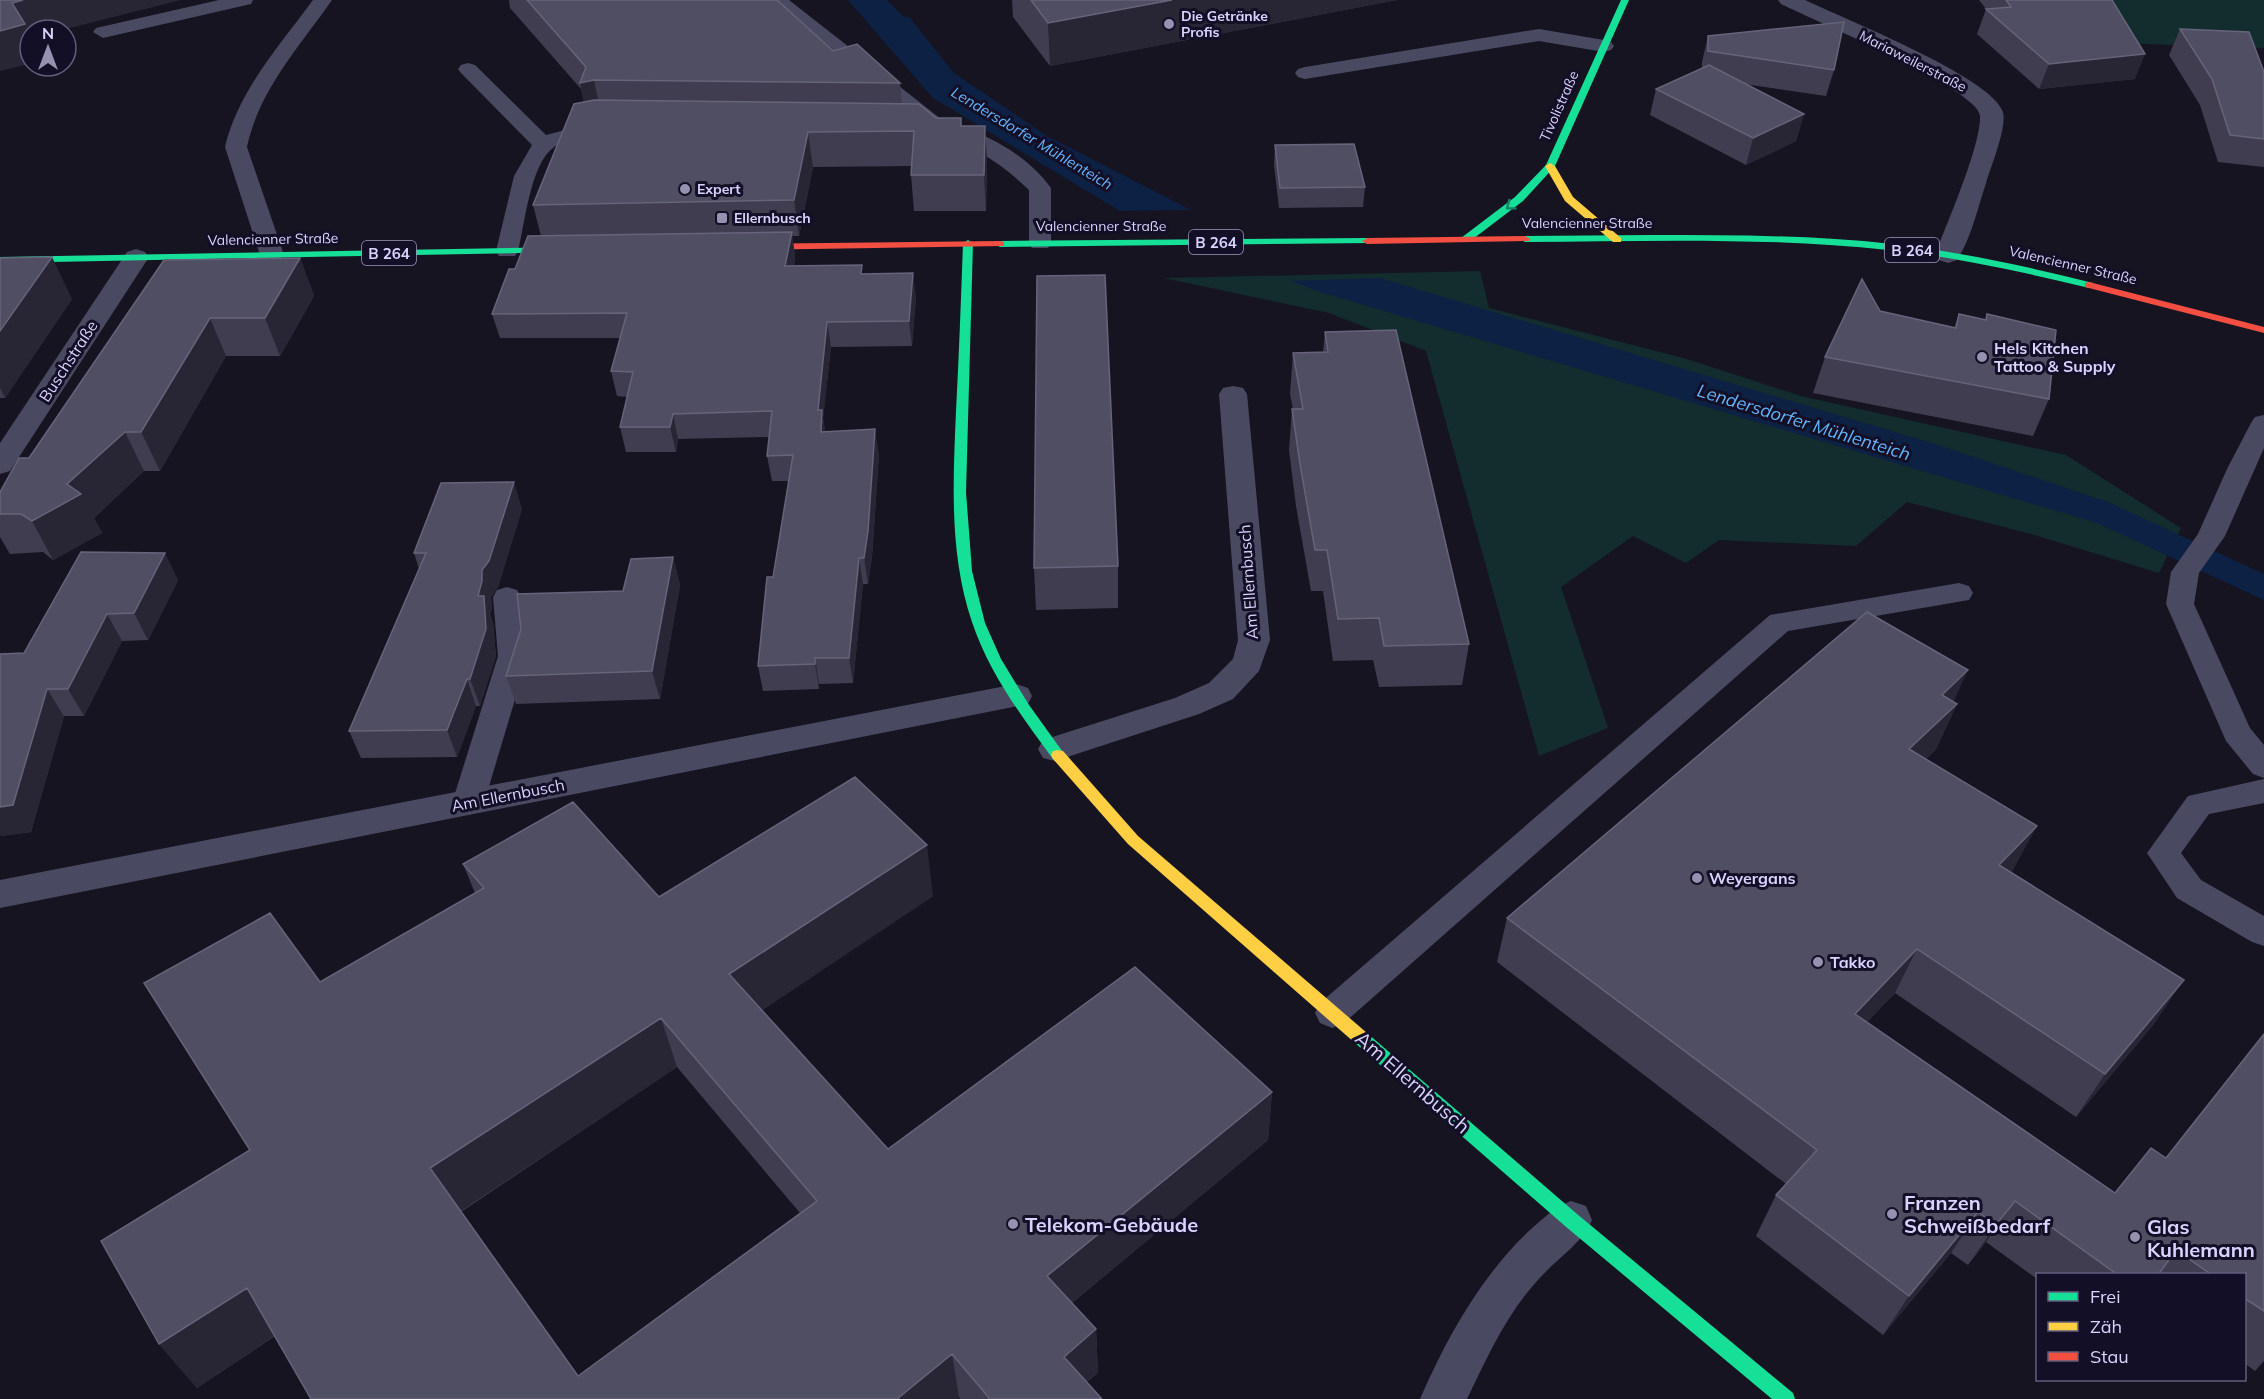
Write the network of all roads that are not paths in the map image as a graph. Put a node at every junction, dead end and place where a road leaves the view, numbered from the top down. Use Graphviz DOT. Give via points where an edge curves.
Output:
graph roads {
  1 [pos="244,0"];
  2 [pos="323,0"];
  3 [pos="777,0"];
  4 [pos="1625,0"];
  5 [pos="1788,0"];
  6 [pos="103,32"];
  7 [pos="1604,46"];
  8 [pos="468,69"];
  9 [pos="1305,72"];
  10 [pos="625,127"];
  11 [pos="909,129"];
  12 [pos="942,130"];
  13 [pos="543,144"];
  14 [pos="1550,166"];
  15 [pos="1465,240"];
  16 [pos="1617,240"];
  17 [pos="968,243"];
  18 [pos="1040,243"];
  19 [pos="730,247"];
  20 [pos="579,250"];
  21 [pos="507,251"];
  22 [pos="272,255"];
  23 [pos="1948,255"];
  24 [pos="136,257"];
  25 [pos="0,260"];
  26 [pos="2264,330"];
  27 [pos="1233,394"];
  28 [pos="2264,423"];
  29 [pos="0,465"];
  30 [pos="1959,593"];
  31 [pos="507,597"];
  32 [pos="1016,696"];
  33 [pos="1055,749"];
  34 [pos="2264,766"];
  35 [pos="2264,791"];
  36 [pos="468,803"];
  37 [pos="0,894"];
  38 [pos="2264,932"];
  39 [pos="1332,1013"];
  40 [pos="1571,1220"];
  41 [pos="1443,1399"];
  42 [pos="1786,1399"];
  1 -- 6 [label="lane"];
  2 -- 22 [label="lane" via="237,130 236,147"];
  3 -- 12 [label="lane"];
  4 -- 7 [label="main road, Tivolistraße"];
  5 -- 23 [label="street, Mariaweilerstraße" via="1951,77 1987,105 1992,115 1988,136"];
  7 -- 9 [label="lane" via="1539,35"];
  7 -- 14 [label="main road, Tivolistraße"];
  8 -- 13 [label="lane"];
  10 -- 13 [label="lane" via="602,126 564,134"];
  11 -- 12 [label="lane"];
  12 -- 18 [label="lane" via="971,137 1016,165 1040,188"];
  13 -- 21 [label="lane" via="528,164"];
  14 -- 15 [label="main road, one-way" via="1519,199"];
  14 -- 16 [label="main road, Tivolistraße" via="1569,199"];
  15 -- 16 [label="main road, Valencienner Straße / B 264"];
  15 -- 18 [label="main road, Valencienner Straße / B 264"];
  16 -- 23 [label="main road, Valencienner Straße / B 264" via="1862,244"];
  17 -- 18 [label="main road, Valencienner Straße / B 264"];
  17 -- 19 [label="main road, Valencienner Straße / B 264"];
  17 -- 32 [label="main road, Am Ellernbusch" via="958,505 960,544 969,592 991,648"];
  20 -- 21 [label="main road, Valencienner Straße / B 264"];
  21 -- 22 [label="main road, Valencienner Straße / B 264"];
  22 -- 24 [label="main road, Valencienner Straße / B 264"];
  23 -- 26 [label="main road, Valencienner Straße / B 264" via="2068,280"];
  24 -- 25 [label="main road, Valencienner Straße / B 264"];
  24 -- 29 [label="street, Buschstraße"];
  27 -- 33 [label="street, Am Ellernbusch" via="1254,640 1248,663 1221,691"];
  28 -- 34 [label="lane" via="2211,536 2185,572 2180,604 2237,733"];
  30 -- 39 [label="lane" via="1780,622"];
  31 -- 36 [label="lane" via="513,656"];
  32 -- 33 [label="main road, Am Ellernbusch"];
  32 -- 36 [label="street, Am Ellernbusch"];
  33 -- 39 [label="main road, Am Ellernbusch" via="1092,797 1133,840"];
  35 -- 38 [label="lane" via="2199,804 2163,853 2189,888"];
  36 -- 37 [label="street, Am Ellernbusch"];
  39 -- 40 [label="main road, Am Ellernbusch"];
  40 -- 41 [label="street" via="1521,1267 1490,1308"];
  40 -- 42 [label="main road, Am Ellernbusch"];
}
